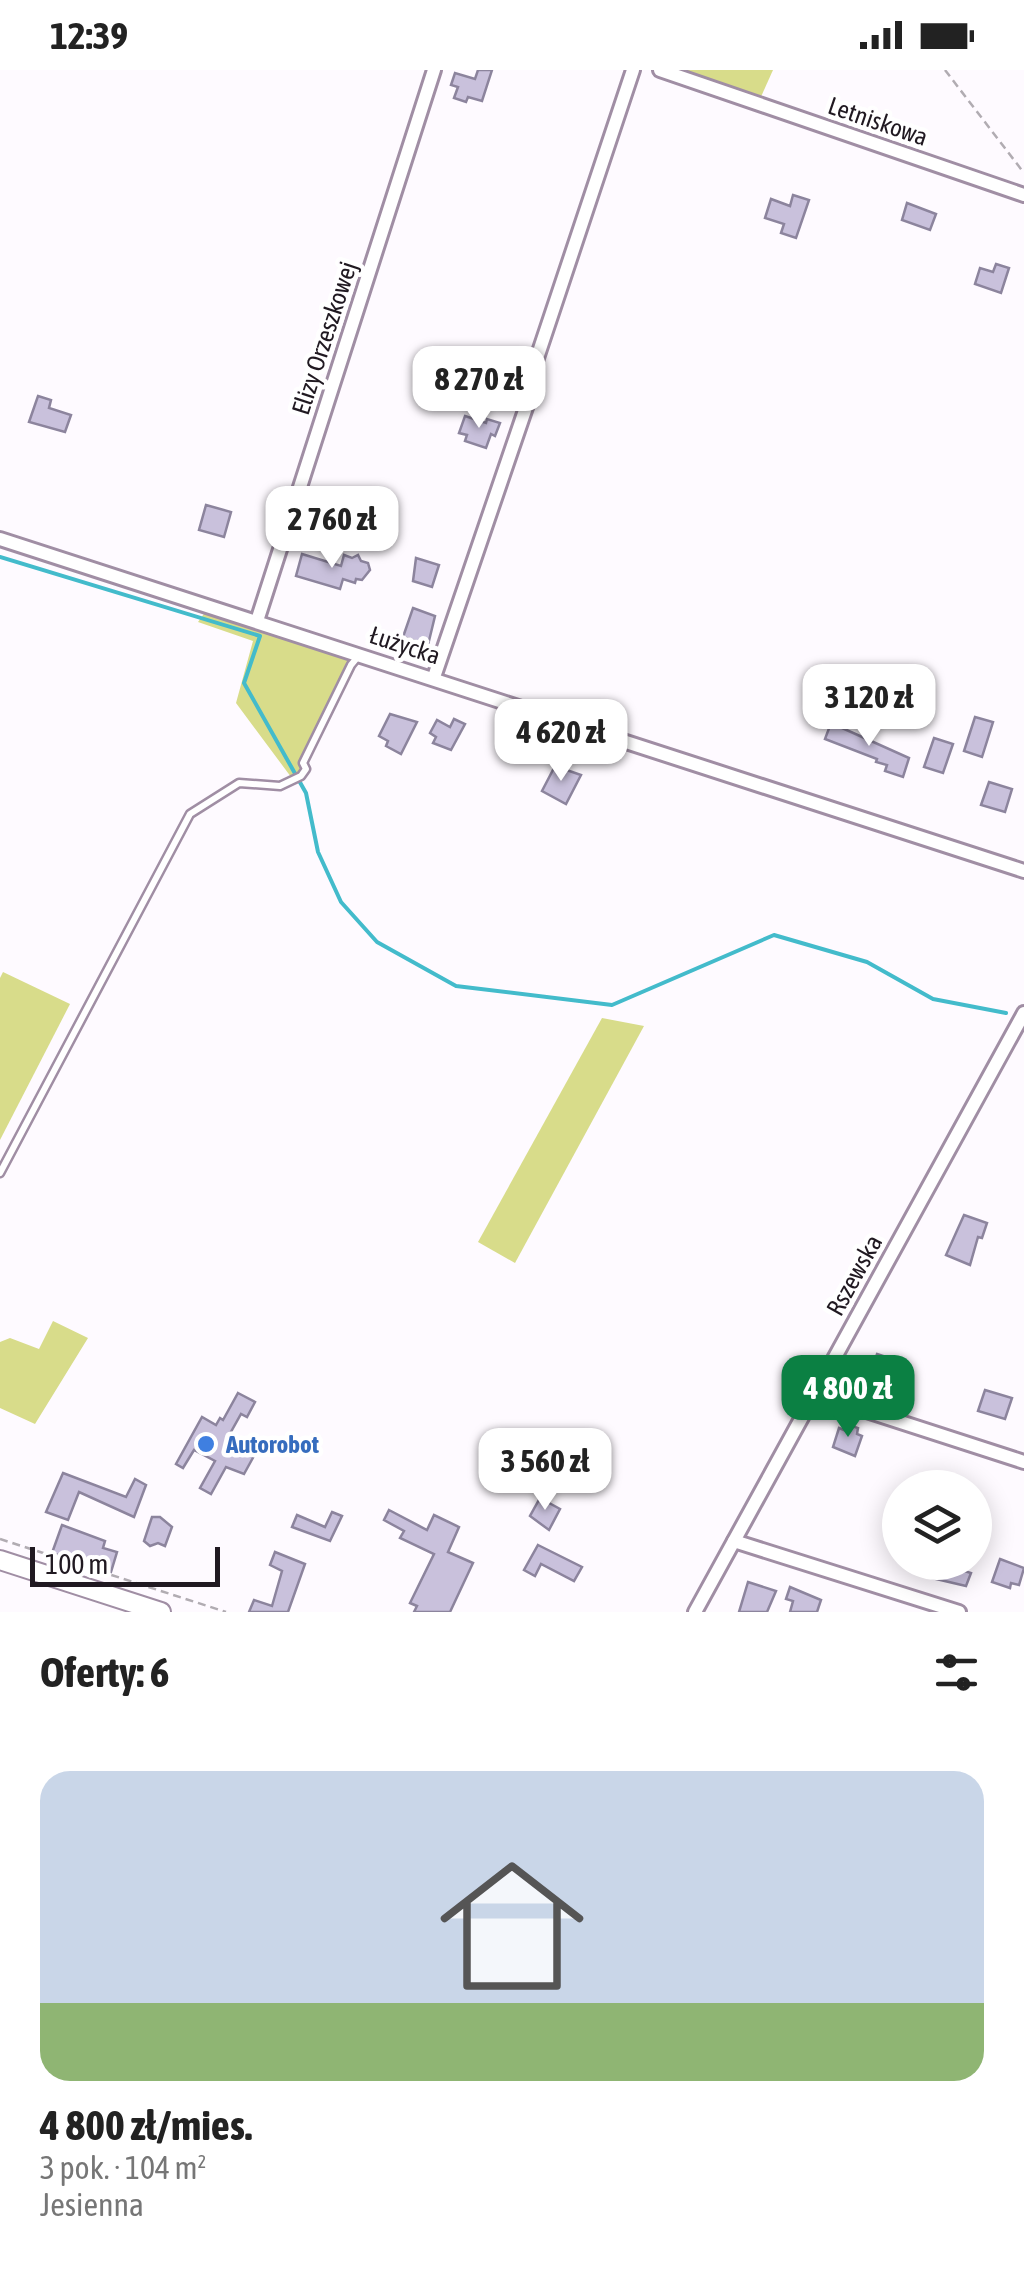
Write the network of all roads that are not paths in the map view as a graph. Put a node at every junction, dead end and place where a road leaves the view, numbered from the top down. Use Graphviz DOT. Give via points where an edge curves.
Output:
graph roads {
  1 [pos="434,70"];
  2 [pos="632,70"];
  3 [pos="660,70"];
  4 [pos="1024,195"];
  5 [pos="0,538"];
  6 [pos="257,620"];
  7 [pos="360,654"];
  8 [pos="434,677"];
  9 [pos="1024,872"];
  10 [pos="1024,1014"];
  11 [pos="0,1174"];
  12 [pos="814,1394"];
  13 [pos="1024,1462"];
  14 [pos="734,1541"];
  15 [pos="0,1560"];
  16 [pos="161,1612"];
  17 [pos="695,1612"];
  18 [pos="959,1612"];
  1 -- 6 [label="street, Elizy Orzeszkowej"];
  2 -- 8 [label="street"];
  3 -- 4 [label="street, Letniskowa"];
  5 -- 6 [label="street, Łużycka"];
  6 -- 7 [label="street, Łużycka"];
  7 -- 8 [label="street, Łużycka"];
  7 -- 11 [label="lane" via="302,763 302,776 280,786 240,783 190,814"];
  8 -- 9 [label="street, Łużycka"];
  10 -- 12 [label="street, Rszewska"];
  12 -- 13 [label="street"];
  12 -- 14 [label="street, Rszewska"];
  14 -- 17 [label="street, Rszewska"];
  14 -- 18 [label="street"];
  15 -- 16 [label="main road"];
}
